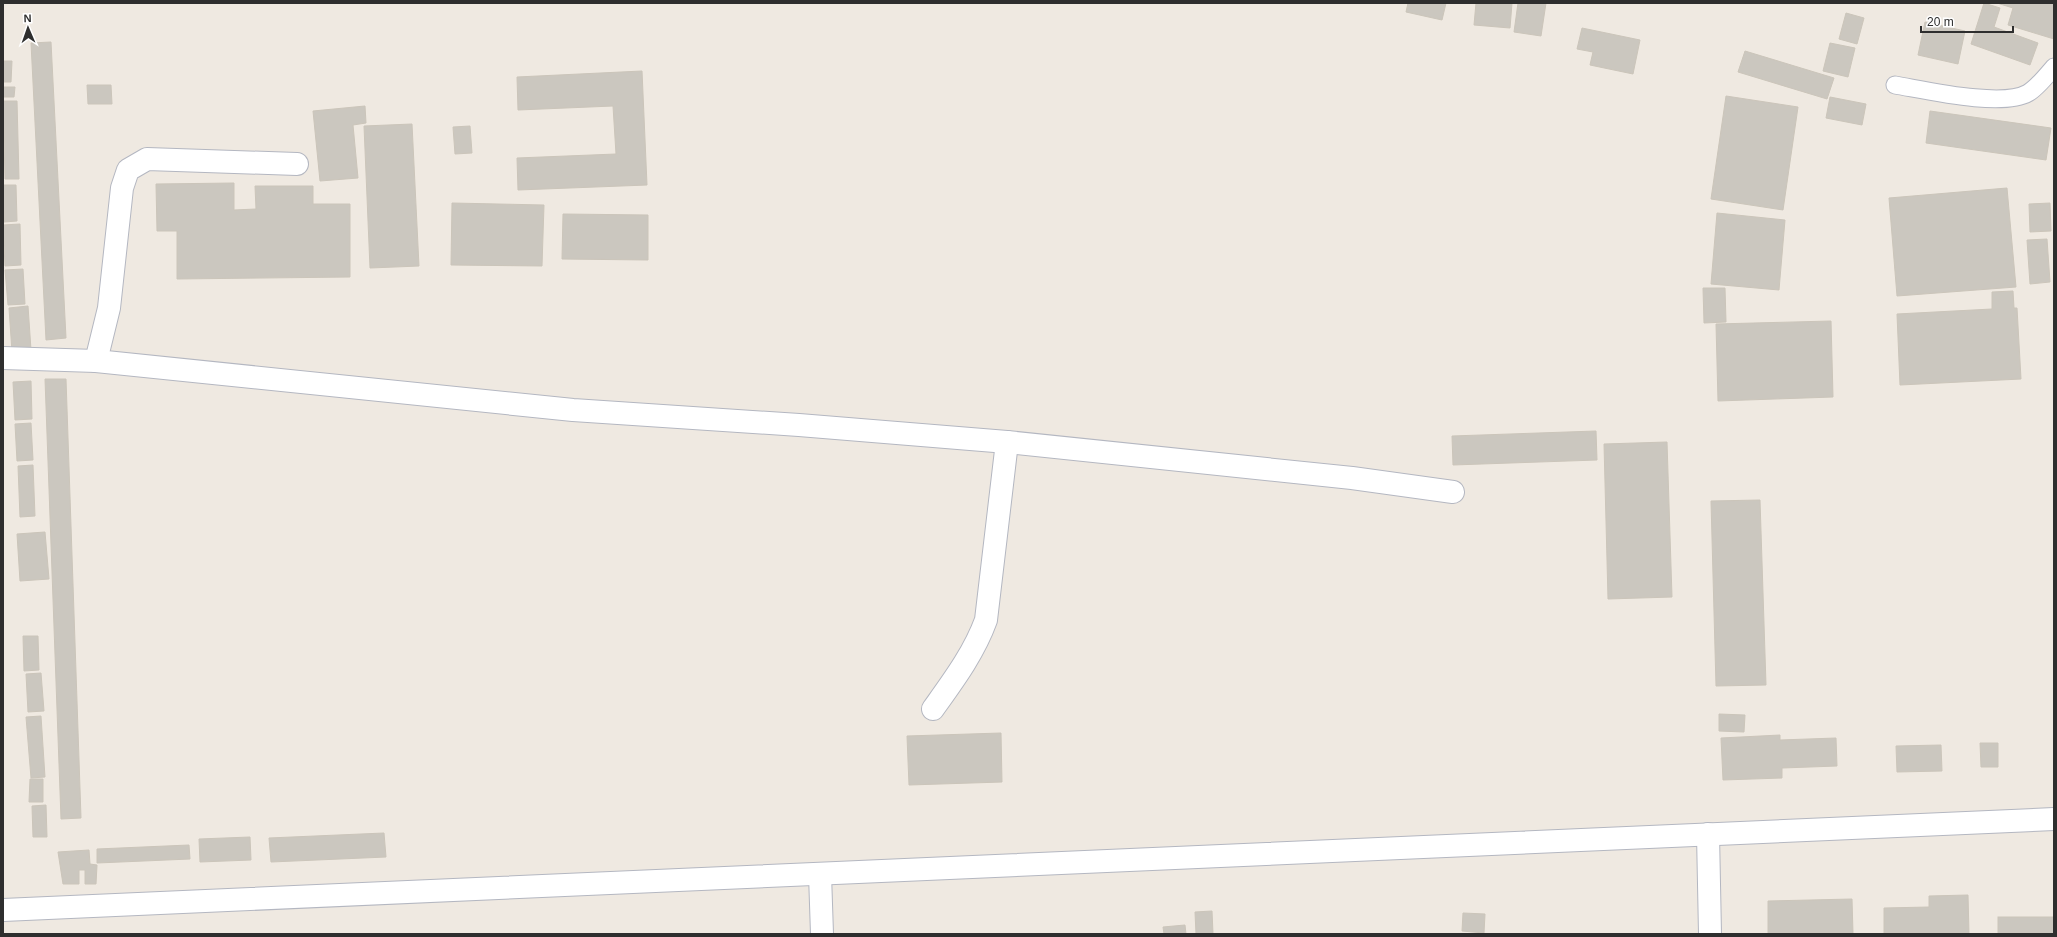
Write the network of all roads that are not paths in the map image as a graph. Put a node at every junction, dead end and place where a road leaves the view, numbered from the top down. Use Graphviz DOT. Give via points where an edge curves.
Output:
graph roads {
  1 [pos="2054,67"];
  2 [pos="1895,85"];
  3 [pos="297,164"];
  4 [pos="3,358"];
  5 [pos="96,361"];
  6 [pos="1007,442"];
  7 [pos="1453,492"];
  8 [pos="933,709"];
  9 [pos="2054,818"];
  10 [pos="1708,834"];
  11 [pos="820,874"];
  12 [pos="3,910"];
  13 [pos="822,934"];
  14 [pos="1710,934"];
  1 -- 2 [label="lane" via="2028,93 2005,99"];
  3 -- 5 [label="street" via="147,160 128,170 122,188 109,308"];
  4 -- 5 [label="street"];
  5 -- 6 [label="street" via="573,410"];
  6 -- 7 [label="street" via="1352,478"];
  6 -- 8 [label="street" via="986,620 968,659"];
  9 -- 10 [label="street"];
  10 -- 11 [label="street"];
  10 -- 14 [label="street"];
  11 -- 12 [label="street"];
  11 -- 13 [label="street"];
}
